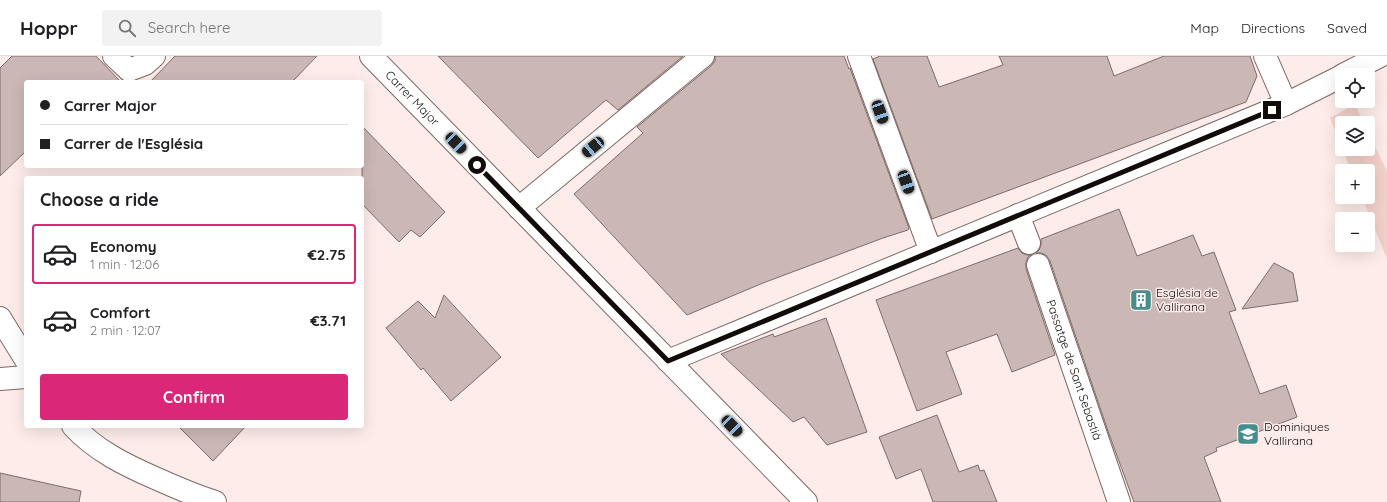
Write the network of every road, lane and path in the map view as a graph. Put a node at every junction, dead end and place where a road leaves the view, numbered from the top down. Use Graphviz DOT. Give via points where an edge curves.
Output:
graph roads {
  1 [pos="154,56"];
  2 [pos="371,56"];
  3 [pos="703,56"];
  4 [pos="859,56"];
  5 [pos="1265,56"];
  6 [pos="1380,56"];
  7 [pos="1357,68"];
  8 [pos="122,69"];
  9 [pos="1335,79"];
  10 [pos="1286,104"];
  11 [pos="519,208"];
  12 [pos="1018,215"];
  13 [pos="1030,243"];
  14 [pos="931,252"];
  15 [pos="1038,265"];
  16 [pos="0,318"];
  17 [pos="24,357"];
  18 [pos="668,361"];
  19 [pos="24,377"];
  20 [pos="0,380"];
  21 [pos="75,428"];
  22 [pos="215,502"];
  23 [pos="806,502"];
  24 [pos="1119,502"];
  1 -- 8 [label="street" via="145,64"];
  2 -- 11 [label="street, Carrer Major"];
  3 -- 11 [label="street"];
  4 -- 14 [label="street"];
  5 -- 10 [label="street"];
  6 -- 7 [label="street"];
  9 -- 10 [label="street"];
  10 -- 12 [label="street"];
  11 -- 18 [label="street, Carrer Major"];
  12 -- 13 [label="street"];
  12 -- 14 [label="street"];
  14 -- 18 [label="street"];
  15 -- 24 [label="street, Passatge de Sant Sebastià"];
  16 -- 17 [label="street"];
  18 -- 23 [label="street, Carrer Major"];
  19 -- 20 [label="street"];
  21 -- 22 [label="street" via="120,462 192,495"];
}
